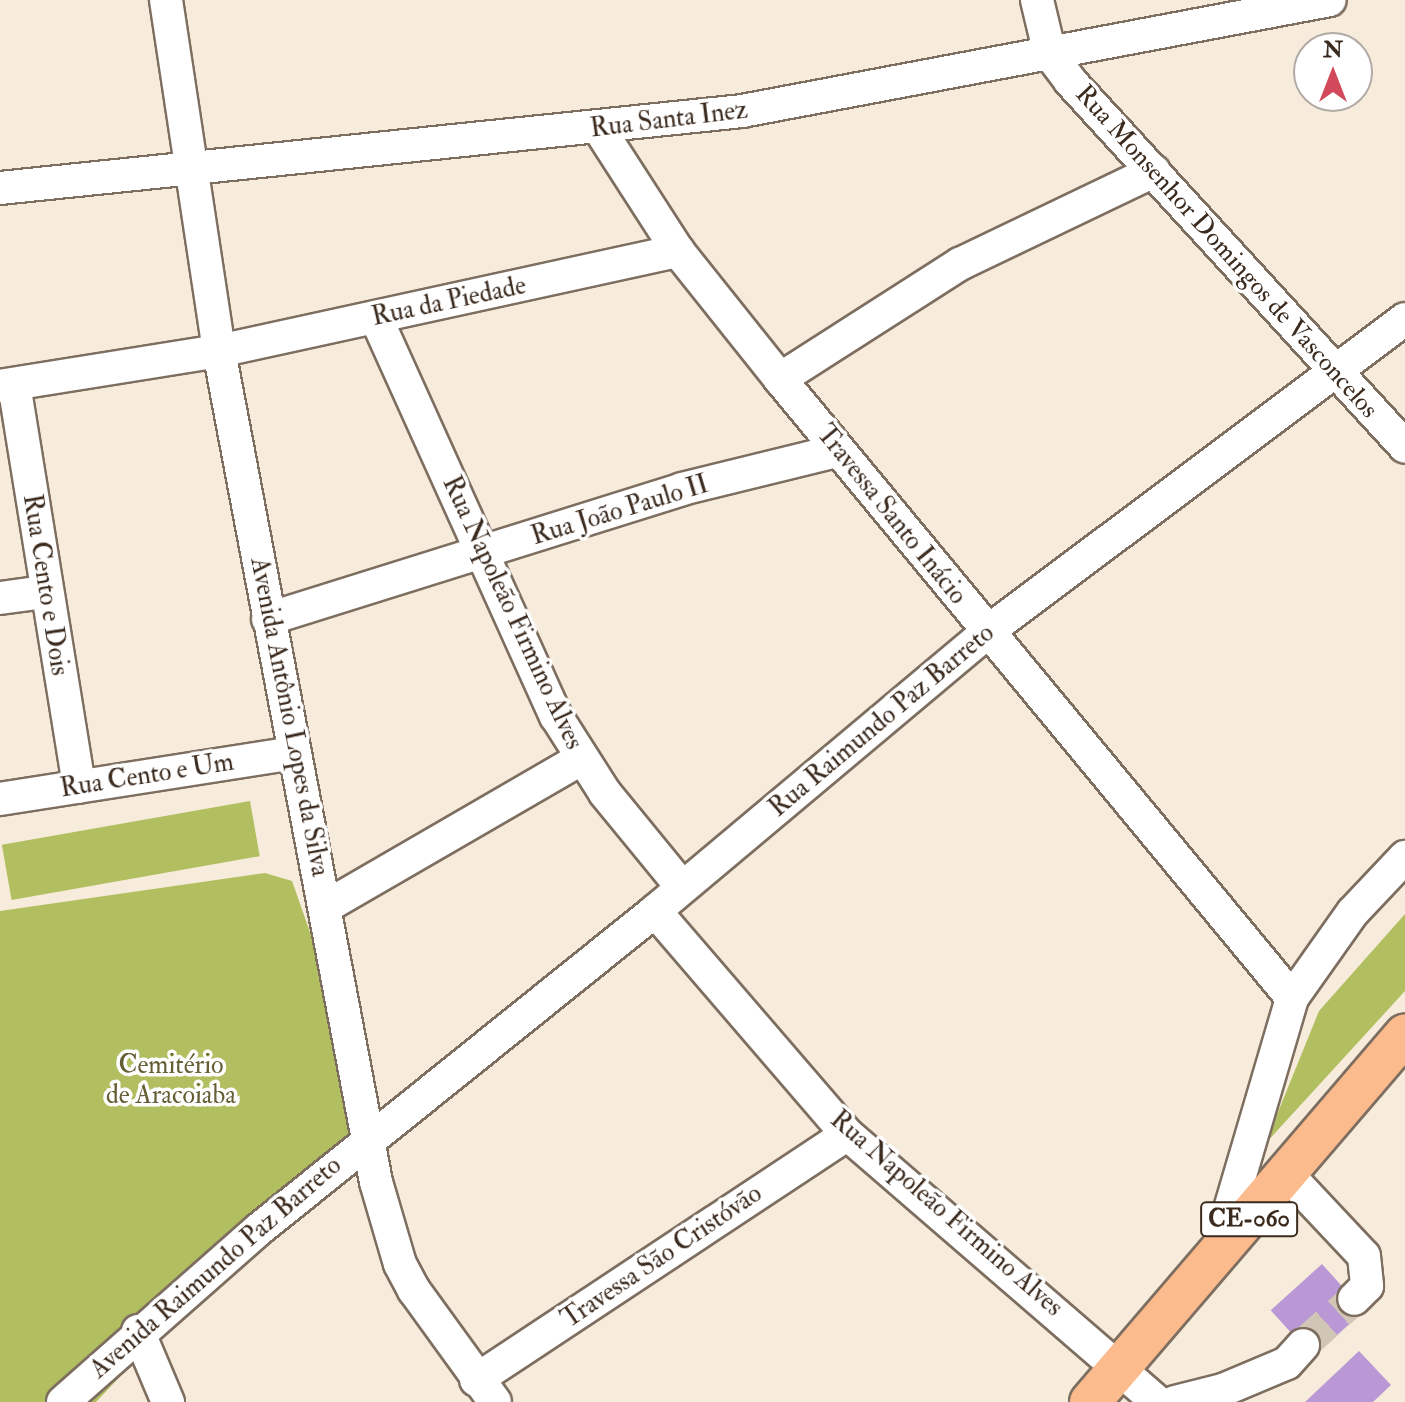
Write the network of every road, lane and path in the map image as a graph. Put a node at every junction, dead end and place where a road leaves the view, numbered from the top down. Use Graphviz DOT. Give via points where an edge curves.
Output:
graph roads {
  1 [pos="166,0"];
  2 [pos="1037,0"];
  3 [pos="1330,0"];
  4 [pos="1050,54"];
  5 [pos="600,130"];
  6 [pos="192,167"];
  7 [pos="1154,171"];
  8 [pos="0,188"];
  9 [pos="678,251"];
  10 [pos="376,318"];
  11 [pos="1405,319"];
  12 [pos="219,351"];
  13 [pos="1334,374"];
  14 [pos="780,379"];
  15 [pos="7,385"];
  16 [pos="1405,447"];
  17 [pos="837,451"];
  18 [pos="482,554"];
  19 [pos="44,592"];
  20 [pos="0,598"];
  21 [pos="268,619"];
  22 [pos="987,632"];
  23 [pos="293,753"];
  24 [pos="581,759"];
  25 [pos="79,787"];
  26 [pos="0,799"];
  27 [pos="1405,857"];
  28 [pos="682,887"];
  29 [pos="327,906"];
  30 [pos="655,911"];
  31 [pos="1292,998"];
  32 [pos="1405,1034"];
  33 [pos="847,1134"];
  34 [pos="370,1136"];
  35 [pos="1287,1174"];
  36 [pos="1216,1256"];
  37 [pos="1354,1299"];
  38 [pos="138,1331"];
  39 [pos="1303,1345"];
  40 [pos="1119,1366"];
  41 [pos="486,1391"];
  42 [pos="63,1402"];
  43 [pos="168,1402"];
  44 [pos="1090,1402"];
  45 [pos="1158,1402"];
  46 [pos="1175,1402"];
  1 -- 6 [label="street, Avenida Antônio Lopes da Silva"];
  2 -- 4 [label="street"];
  3 -- 4 [label="street, Rua Santa Inez"];
  4 -- 5 [label="street, Rua Santa Inez" via="833,97"];
  4 -- 7 [label="street, Rua Monsenhor Domingos de Vasconcelos"];
  5 -- 6 [label="street, Rua Santa Inez"];
  5 -- 9 [label="street, Travessa Santo Inácio"];
  6 -- 8 [label="street, Rua Santa Inez"];
  6 -- 12 [label="street, Avenida Antônio Lopes da Silva"];
  7 -- 13 [label="street, Rua Monsenhor Domingos de Vasconcelos"];
  7 -- 14 [label="street" via="960,264"];
  9 -- 10 [label="street, Rua da Piedade"];
  9 -- 14 [label="street, Travessa Santo Inácio"];
  10 -- 12 [label="street, Rua da Piedade"];
  10 -- 18 [label="street, Rua Napoleão Firmino Alves"];
  11 -- 13 [label="street, Rua Raimundo Paz Barreto"];
  12 -- 15 [label="street, Rua da Piedade"];
  12 -- 21 [label="street, Avenida Antônio Lopes da Silva"];
  13 -- 16 [label="street, Rua Monsenhor Domingos de Vasconcelos"];
  13 -- 22 [label="street, Rua Raimundo Paz Barreto"];
  14 -- 17 [label="street, Travessa Santo Inácio"];
  15 -- 19 [label="street, Rua Cento e Dois"];
  17 -- 18 [label="street, Rua João Paulo II" via="682,489"];
  17 -- 22 [label="street, Travessa Santo Inácio"];
  18 -- 21 [label="street, Rua João Paulo II"];
  18 -- 24 [label="street, Rua Napoleão Firmino Alves"];
  19 -- 20 [label="street"];
  19 -- 25 [label="street, Rua Cento e Dois"];
  21 -- 23 [label="street, Avenida Antônio Lopes da Silva"];
  22 -- 28 [label="street, Rua Raimundo Paz Barreto"];
  22 -- 31 [label="street, Travessa Santo Inácio"];
  23 -- 25 [label="street, Rua Cento e Um"];
  23 -- 29 [label="street, Avenida Antônio Lopes da Silva"];
  24 -- 28 [label="street, Rua Napoleão Firmino Alves"];
  24 -- 29 [label="street"];
  25 -- 26 [label="street, Rua Cento e Um"];
  27 -- 31 [label="street" via="1353,912"];
  28 -- 30 [label="street, Rua Raimundo Paz Barreto"];
  29 -- 34 [label="street, Avenida Antônio Lopes da Silva"];
  30 -- 33 [label="street, Rua Napoleão Firmino Alves"];
  30 -- 34 [label="street, Rua Raimundo Paz Barreto"];
  31 -- 36 [label="street"];
  32 -- 35 [label="main road, CE-060"];
  33 -- 40 [label="street, Rua Napoleão Firmino Alves"];
  33 -- 41 [label="street, Travessa São Cristóvão"];
  34 -- 38 [label="street, Avenida Raimundo Paz Barreto"];
  34 -- 41 [label="street, Avenida Antônio Lopes da Silva" via="376,1182 400,1264"];
  35 -- 36 [label="main road, CE-060"];
  35 -- 37 [label="street" via="1364,1256 1367,1286"];
  36 -- 40 [label="main road, CE-060"];
  38 -- 42 [label="street, Avenida Raimundo Paz Barreto"];
  38 -- 43 [label="street"];
  39 -- 46 [label="street" via="1287,1363 1223,1390"];
  40 -- 44 [label="main road, CE-060"];
  40 -- 45 [label="street, Rua Napoleão Firmino Alves"];
}
